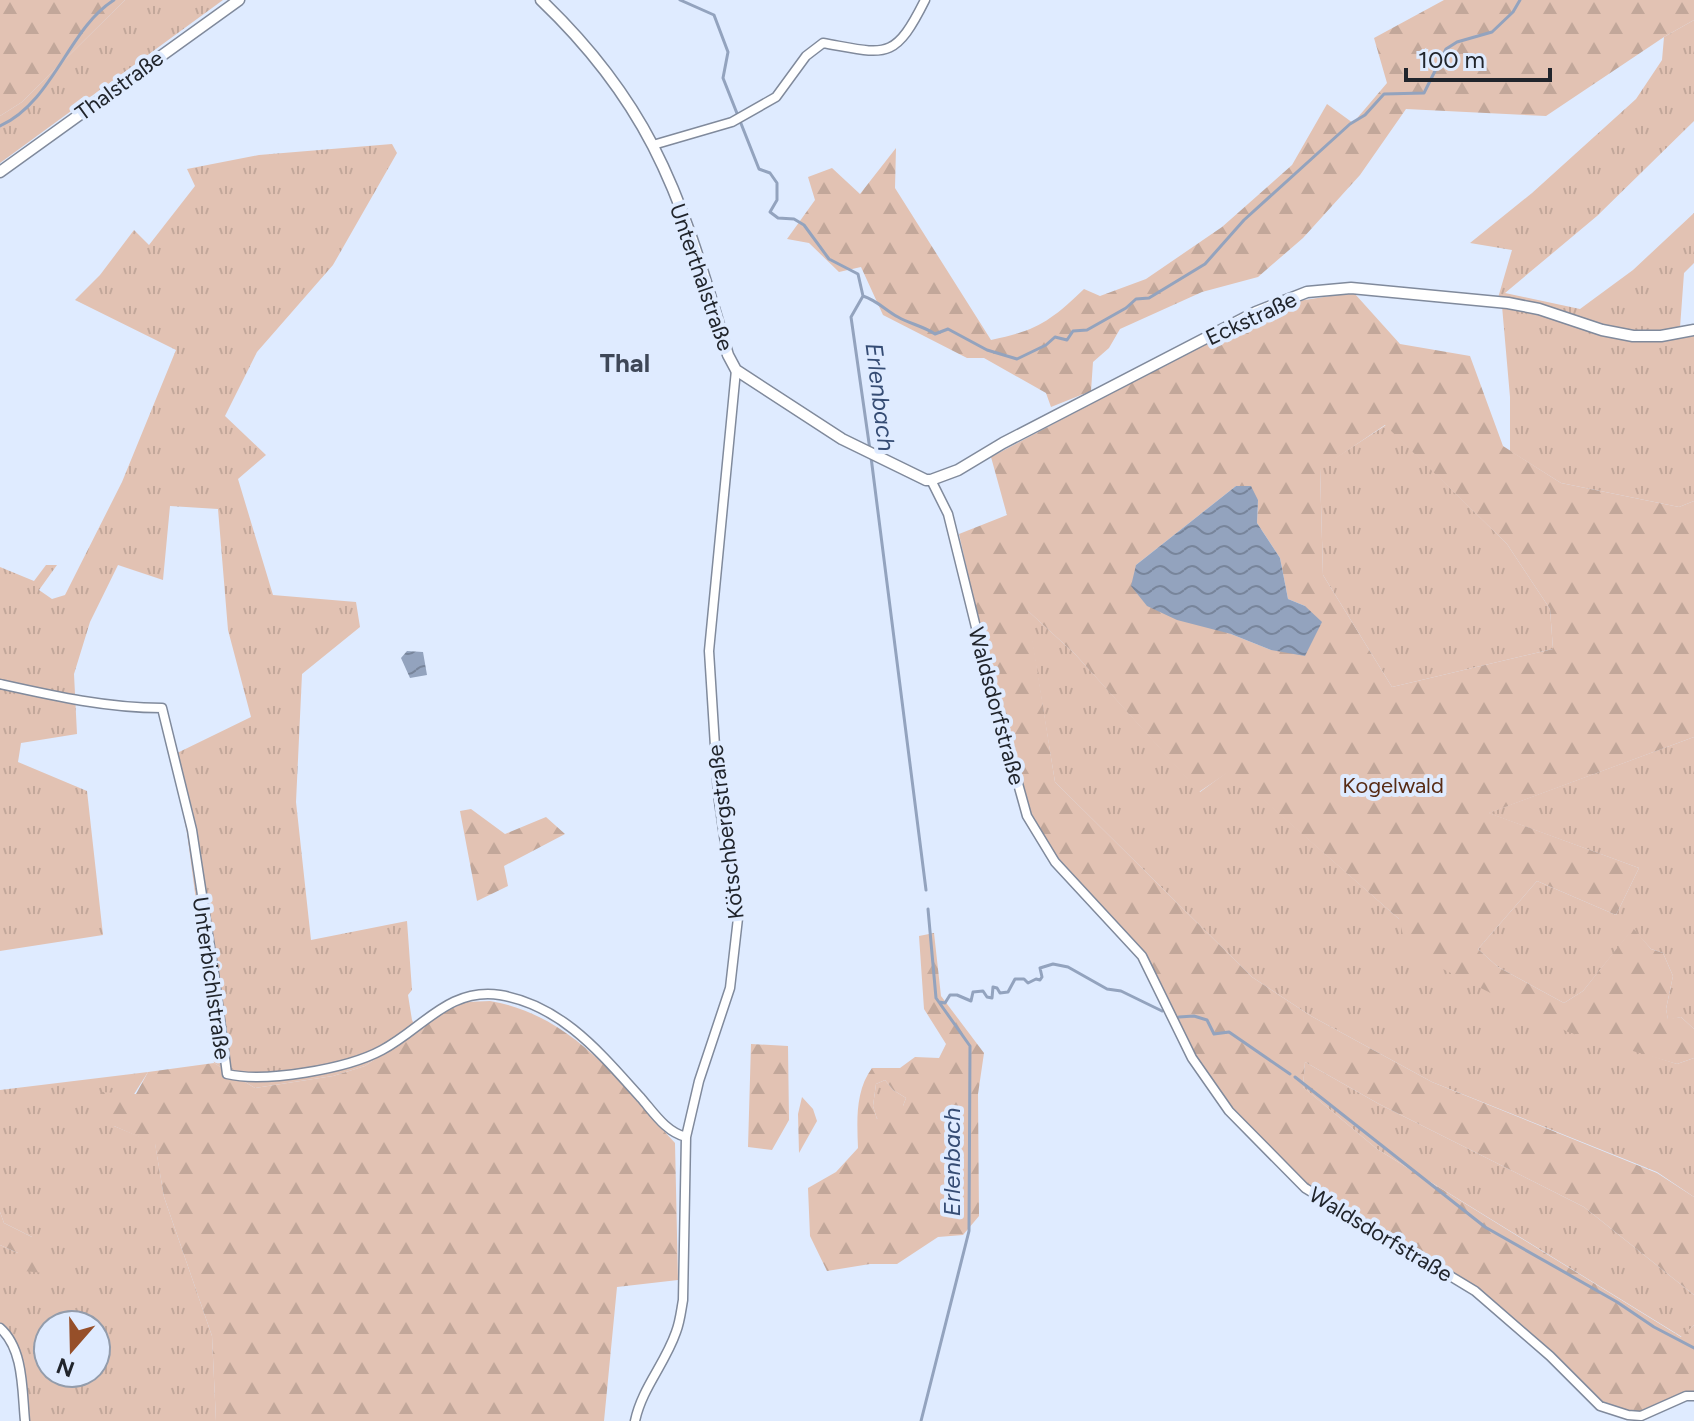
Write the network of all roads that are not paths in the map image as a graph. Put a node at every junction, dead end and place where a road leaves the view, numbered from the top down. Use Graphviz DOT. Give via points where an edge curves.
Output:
graph roads {
  1 [pos="239,0"];
  2 [pos="541,0"];
  3 [pos="925,0"];
  4 [pos="653,145"];
  5 [pos="0,172"];
  6 [pos="1694,330"];
  7 [pos="736,370"];
  8 [pos="931,480"];
  9 [pos="0,684"];
  10 [pos="686,1137"];
  11 [pos="0,1328"];
  12 [pos="1694,1396"];
  13 [pos="25,1421"];
  14 [pos="635,1421"];
  1 -- 5 [label="street, Thalstraße"];
  2 -- 4 [label="street, Unterthalstraße" via="605,70"];
  3 -- 4 [label="street" via="909,32 892,48 870,51 823,43 806,56 776,97 732,122"];
  4 -- 7 [label="street, Unterthalstraße"];
  6 -- 8 [label="street, Eckstraße" via="1633,336 1508,303 1351,288 1307,292 1256,312"];
  7 -- 8 [label="street, Unterthalstraße" via="864,451"];
  7 -- 10 [label="street, Kötschbergstraße" via="709,651 718,794 738,918 730,988"];
  8 -- 12 [label="street, Waldsdorfstraße" via="948,514 1027,816 1055,862 1142,956 1192,1058 1229,1111 1305,1188 1475,1291 1600,1406 1641,1416"];
  9 -- 10 [label="street, Unterbichlstraße" via="122,708 162,708 192,830 227,1074 332,1069 381,1050 445,1004 502,995 570,1026 669,1130"];
  10 -- 14 [label="street, Kötschbergstraße" via="680,1318"];
  11 -- 13 [label="street" via="12,1342 19,1365"];
}
